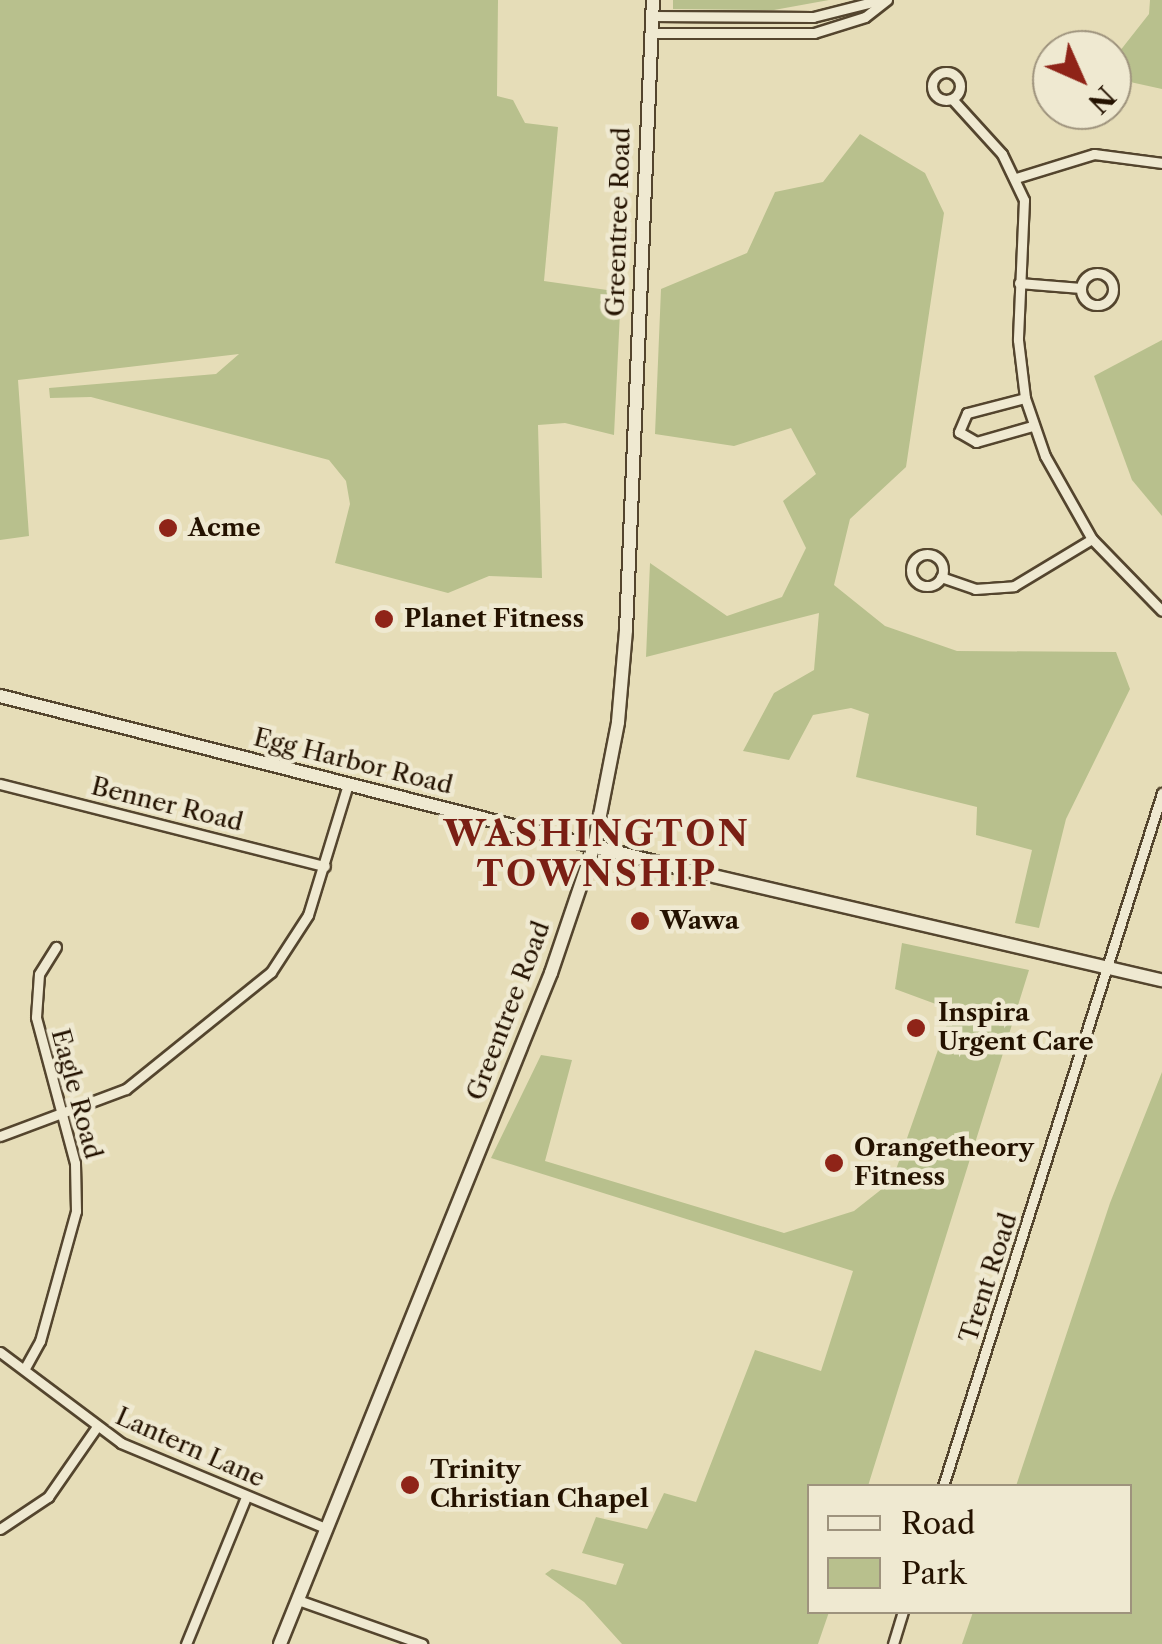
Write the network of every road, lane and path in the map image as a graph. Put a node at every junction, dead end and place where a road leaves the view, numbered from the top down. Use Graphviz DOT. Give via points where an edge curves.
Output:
graph roads {
  1 [pos="653,0"];
  2 [pos="883,0"];
  3 [pos="652,16"];
  4 [pos="650,33"];
  5 [pos="952,99"];
  6 [pos="1162,164"];
  7 [pos="1016,178"];
  8 [pos="1019,283"];
  9 [pos="1081,288"];
  10 [pos="1025,398"];
  11 [pos="1032,426"];
  12 [pos="1092,539"];
  13 [pos="941,577"];
  14 [pos="1162,610"];
  15 [pos="0,696"];
  16 [pos="0,784"];
  17 [pos="348,784"];
  18 [pos="1162,793"];
  19 [pos="594,846"];
  20 [pos="325,866"];
  21 [pos="56,947"];
  22 [pos="1108,968"];
  23 [pos="1162,980"];
  24 [pos="60,1114"];
  25 [pos="0,1136"];
  26 [pos="0,1352"];
  27 [pos="25,1368"];
  28 [pos="96,1428"];
  29 [pos="944,1484"];
  30 [pos="246,1497"];
  31 [pos="326,1528"];
  32 [pos="0,1529"];
  33 [pos="298,1600"];
  34 [pos="903,1614"];
  35 [pos="186,1644"];
  36 [pos="280,1644"];
  37 [pos="422,1644"];
  38 [pos="893,1644"];
  1 -- 3 [label="street, Greentree Road"];
  2 -- 3 [label="street" via="814,17"];
  2 -- 4 [label="street" via="865,17 814,33"];
  3 -- 4 [label="street, Greentree Road"];
  4 -- 19 [label="street, Greentree Road" via="626,630 618,722"];
  5 -- 7 [label="street"];
  6 -- 7 [label="street" via="1094,154"];
  7 -- 8 [label="street" via="1026,215"];
  8 -- 9 [label="street"];
  8 -- 10 [label="street"];
  10 -- 11 [label="street"];
  10 -- 11 [label="street" via="967,413 959,432 976,442"];
  11 -- 12 [label="street"];
  12 -- 13 [label="street" via="1014,586 975,589"];
  12 -- 14 [label="street"];
  15 -- 17 [label="street, Egg Harbor Road"];
  16 -- 20 [label="street, Benner Road"];
  17 -- 19 [label="street, Egg Harbor Road"];
  17 -- 20 [label="street"];
  18 -- 22 [label="street, Trent Road"];
  19 -- 22 [label="street, Egg Harbor Road"];
  19 -- 31 [label="street, Greentree Road" via="550,973"];
  20 -- 24 [label="street" via="304,925 271,972 157,1070"];
  21 -- 24 [label="street, Eagle Road" via="39,974 36,1017"];
  22 -- 23 [label="street, Egg Harbor Road"];
  22 -- 29 [label="street, Trent Road"];
  24 -- 25 [label="street"];
  24 -- 27 [label="street, Eagle Road" via="75,1163 76,1212 40,1341"];
  26 -- 27 [label="street, Lantern Lane"];
  27 -- 28 [label="street, Lantern Lane"];
  28 -- 30 [label="street, Lantern Lane"];
  28 -- 32 [label="street" via="48,1498"];
  30 -- 31 [label="street, Lantern Lane"];
  30 -- 35 [label="street"];
  31 -- 33 [label="street, Greentree Road"];
  33 -- 36 [label="street, Greentree Road"];
  33 -- 37 [label="street"];
  34 -- 38 [label="street"];
}
